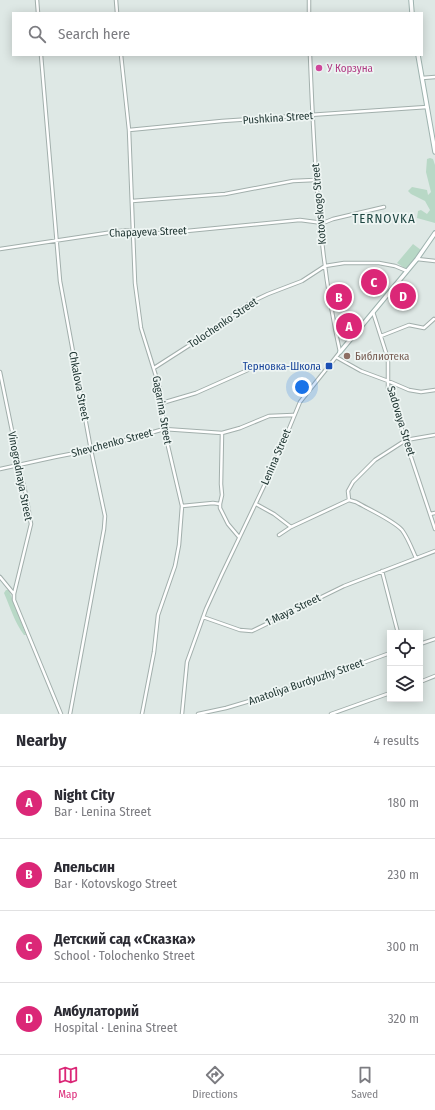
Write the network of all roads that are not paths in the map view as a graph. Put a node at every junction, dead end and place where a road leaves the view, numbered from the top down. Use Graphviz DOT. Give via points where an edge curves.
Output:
graph roads {
  1 [pos="37,0"];
  2 [pos="116,0"];
  3 [pos="309,0"];
  4 [pos="410,0"];
  5 [pos="38,12"];
  6 [pos="117,12"];
  7 [pos="309,12"];
  8 [pos="412,12"];
  9 [pos="41,56"];
  10 [pos="121,56"];
  11 [pos="310,56"];
  12 [pos="418,56"];
  13 [pos="435,77"];
  14 [pos="422,78"];
  15 [pos="427,107"];
  16 [pos="312,115"];
  17 [pos="129,130"];
  18 [pos="435,152"];
  19 [pos="316,180"];
  20 [pos="132,201"];
  21 [pos="384,207"];
  22 [pos="320,223"];
  23 [pos="133,231"];
  24 [pos="435,233"];
  25 [pos="56,240"];
  26 [pos="0,249"];
  27 [pos="417,259"];
  28 [pos="435,261"];
  29 [pos="325,266"];
  30 [pos="407,271"];
  31 [pos="374,312"];
  32 [pos="434,318"];
  33 [pos="381,336"];
  34 [pos="340,352"];
  35 [pos="336,357"];
  36 [pos="283,365"];
  37 [pos="154,368"];
  38 [pos="0,372"];
  39 [pos="388,381"];
  40 [pos="435,390"];
  41 [pos="162,403"];
  42 [pos="294,416"];
  43 [pos="164,429"];
  44 [pos="222,433"];
  45 [pos="435,435"];
  46 [pos="406,440"];
  47 [pos="91,450"];
  48 [pos="19,465"];
  49 [pos="0,470"];
  50 [pos="349,500"];
  51 [pos="220,504"];
  52 [pos="256,504"];
  53 [pos="182,506"];
  54 [pos="435,513"];
  55 [pos="430,514"];
  56 [pos="291,527"];
  57 [pos="435,529"];
  58 [pos="279,535"];
  59 [pos="239,537"];
  60 [pos="435,551"];
  61 [pos="416,558"];
  62 [pos="382,571"];
  63 [pos="0,577"];
  64 [pos="15,587"];
  65 [pos="10,590"];
  66 [pos="14,594"];
  67 [pos="203,617"];
  68 [pos="397,630"];
  69 [pos="435,639"];
  70 [pos="423,643"];
  71 [pos="387,654"];
  72 [pos="435,676"];
  73 [pos="423,681"];
  74 [pos="387,694"];
  75 [pos="61,714"];
  76 [pos="70,714"];
  77 [pos="142,714"];
  78 [pos="182,714"];
  79 [pos="198,714"];
  80 [pos="331,714"];
  1 -- 5 [label="street"];
  2 -- 6 [label="street"];
  3 -- 7 [label="street"];
  4 -- 8 [label="street"];
  9 -- 25 [label="street, Chkalova Street"];
  10 -- 17 [label="street, Gagarina Street"];
  11 -- 16 [label="street, Kotovskogo Street"];
  12 -- 14 [label="street"];
  13 -- 14 [label="street"];
  14 -- 15 [label="street"];
  15 -- 16 [label="street, Pushkina Street"];
  15 -- 18 [label="street"];
  16 -- 17 [label="street, Pushkina Street"];
  16 -- 19 [label="street, Kotovskogo Street"];
  17 -- 20 [label="street, Gagarina Street"];
  19 -- 20 [label="street" via="293,181 225,194"];
  19 -- 22 [label="street, Kotovskogo Street"];
  20 -- 23 [label="street, Gagarina Street"];
  21 -- 22 [label="street"];
  22 -- 23 [label="street, Chapayeva Street" via="300,220 166,233 139,234"];
  22 -- 29 [label="street, Kotovskogo Street"];
  23 -- 25 [label="street, Chapayeva Street" via="120,230"];
  23 -- 37 [label="street, Gagarina Street" via="135,282 141,328"];
  24 -- 27 [label="street, Lenina Street"];
  25 -- 26 [label="street, Chapayeva Street"];
  25 -- 47 [label="street, Chkalova Street" via="60,281"];
  27 -- 28 [label="street"];
  27 -- 30 [label="street, Lenina Street"];
  29 -- 30 [label="street, Tolochenko Street" via="378,263"];
  29 -- 34 [label="street, Kotovskogo Street"];
  29 -- 37 [label="street, Tolochenko Street" via="302,281 253,301"];
  30 -- 31 [label="street, Lenina Street"];
  31 -- 33 [label="street, Sadovaya Street"];
  31 -- 34 [label="street, Lenina Street"];
  32 -- 33 [label="street" via="424,328 409,325"];
  33 -- 39 [label="street, Sadovaya Street" via="388,359"];
  34 -- 35 [label="street, Lenina Street"];
  35 -- 39 [label="street" via="361,371"];
  35 -- 42 [label="street, Lenina Street" via="304,396"];
  36 -- 41 [label="street" via="256,367 196,393"];
  37 -- 41 [label="street, Gagarina Street"];
  38 -- 48 [label="street, Vinogradnaya Street"];
  39 -- 40 [label="street" via="415,392"];
  39 -- 46 [label="street, Sadovaya Street" via="388,388"];
  41 -- 43 [label="street, Gagarina Street"];
  42 -- 44 [label="street, Shevchenko Street" via="269,416"];
  42 -- 52 [label="street, Lenina Street"];
  43 -- 44 [label="street, Shevchenko Street"];
  43 -- 47 [label="street, Shevchenko Street"];
  43 -- 53 [label="street, Gagarina Street"];
  44 -- 51 [label="street"];
  45 -- 46 [label="street"];
  46 -- 50 [label="street" via="375,460 353,482 348,491"];
  46 -- 55 [label="street, Sadovaya Street"];
  47 -- 48 [label="street, Shevchenko Street"];
  47 -- 76 [label="street, Chkalova Street" via="105,523"];
  48 -- 49 [label="street, Shevchenko Street"];
  48 -- 64 [label="street, Vinogradnaya Street" via="30,524"];
  50 -- 56 [label="street"];
  50 -- 61 [label="street" via="402,530"];
  51 -- 53 [label="street"];
  51 -- 59 [label="street" via="223,516"];
  52 -- 56 [label="street"];
  52 -- 59 [label="street, Lenina Street"];
  53 -- 77 [label="street, Gagarina Street" via="175,566 158,615"];
  54 -- 55 [label="street"];
  55 -- 57 [label="street, Sadovaya Street"];
  56 -- 58 [label="street"];
  59 -- 67 [label="street, Lenina Street"];
  60 -- 61 [label="street, 1 Maya Street"];
  61 -- 62 [label="street, 1 Maya Street"];
  62 -- 67 [label="street, 1 Maya Street" via="338,589 252,631 240,630"];
  62 -- 68 [label="street"];
  63 -- 65 [label="street"];
  64 -- 65 [label="street"];
  64 -- 66 [label="street, Vinogradnaya Street"];
  65 -- 66 [label="street"];
  66 -- 75 [label="street, Vinogradnaya Street" via="14,600"];
  67 -- 78 [label="street, Lenina Street" via="187,662"];
  69 -- 70 [label="street"];
  71 -- 79 [label="street, Anatoliya Burdyuzhy Street" via="300,686"];
  72 -- 73 [label="street"];
  74 -- 80 [label="street"];
}
